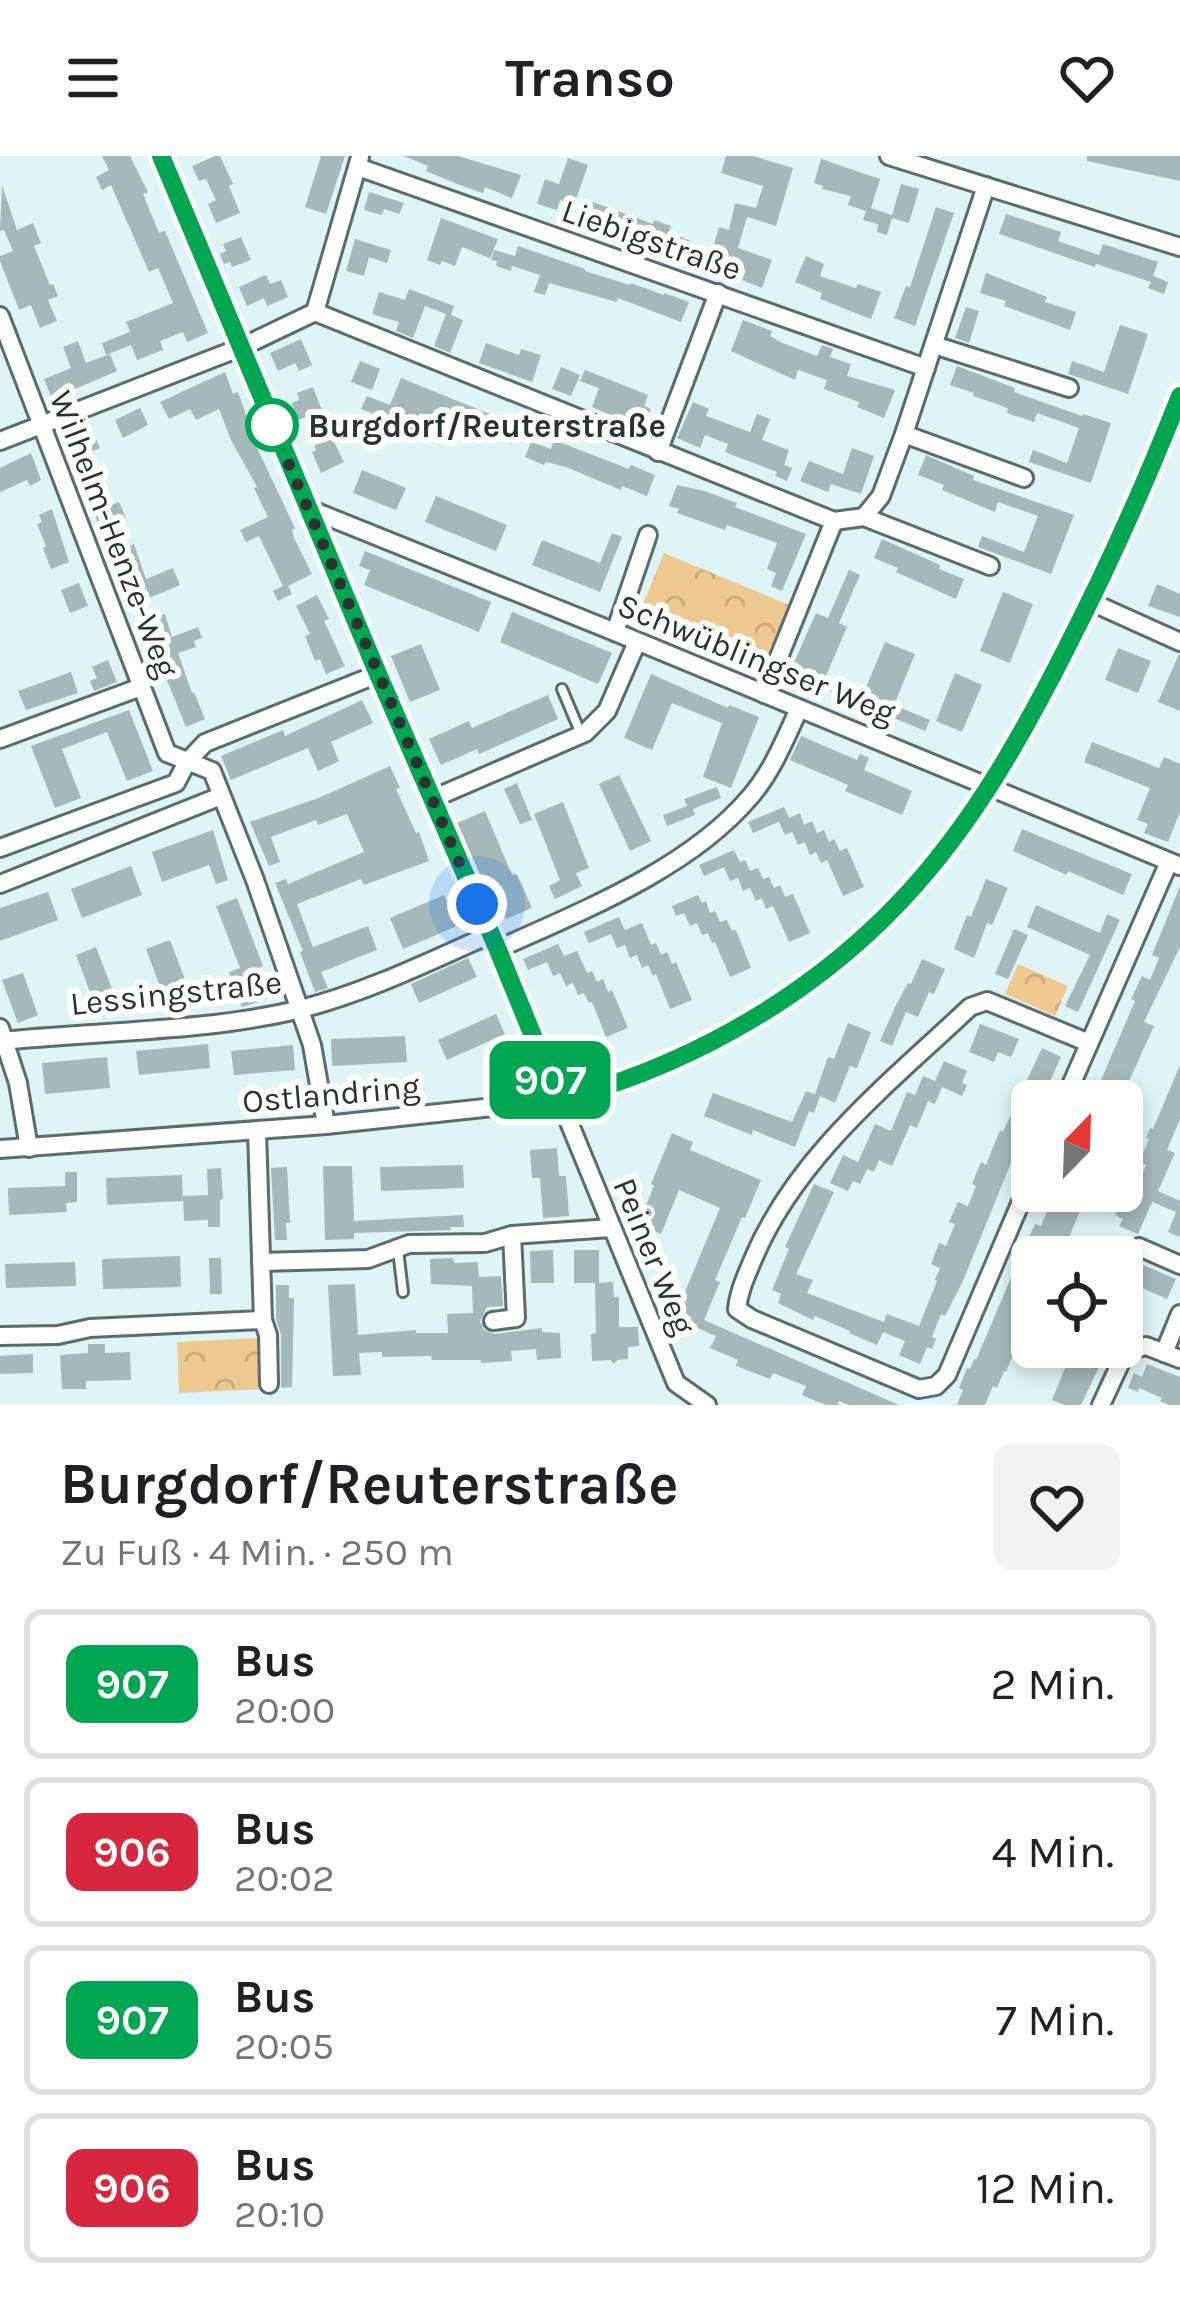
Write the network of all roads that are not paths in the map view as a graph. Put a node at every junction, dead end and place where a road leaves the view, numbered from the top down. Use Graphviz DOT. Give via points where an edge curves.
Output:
graph roads {
  1 [pos="161,156"];
  2 [pos="889,156"];
  3 [pos="359,161"];
  4 [pos="986,186"];
  5 [pos="1180,247"];
  6 [pos="718,293"];
  7 [pos="315,312"];
  8 [pos="0,316"];
  9 [pos="934,345"];
  10 [pos="242,347"];
  11 [pos="926,368"];
  12 [pos="1069,388"];
  13 [pos="1180,396"];
  14 [pos="42,424"];
  15 [pos="904,434"];
  16 [pos="0,441"];
  17 [pos="658,452"];
  18 [pos="1024,478"];
  19 [pos="309,509"];
  20 [pos="864,517"];
  21 [pos="834,521"];
  22 [pos="648,535"];
  23 [pos="990,566"];
  24 [pos="1091,602"];
  25 [pos="615,632"];
  26 [pos="637,642"];
  27 [pos="1180,642"];
  28 [pos="378,674"];
  29 [pos="141,687"];
  30 [pos="562,688"];
  31 [pos="764,694"];
  32 [pos="799,709"];
  33 [pos="581,735"];
  34 [pos="0,739"];
  35 [pos="187,762"];
  36 [pos="990,787"];
  37 [pos="221,796"];
  38 [pos="432,799"];
  39 [pos="0,848"];
  40 [pos="1174,864"];
  41 [pos="0,884"];
  42 [pos="494,942"];
  43 [pos="299,1009"];
  44 [pos="1,1036"];
  45 [pos="1089,1043"];
  46 [pos="1073,1080"];
  47 [pos="559,1100"];
  48 [pos="326,1125"];
  49 [pos="256,1131"];
  50 [pos="29,1148"];
  51 [pos="0,1149"];
  52 [pos="1017,1212"];
  53 [pos="610,1228"];
  54 [pos="512,1235"];
  55 [pos="398,1248"];
  56 [pos="1143,1249"];
  57 [pos="261,1262"];
  58 [pos="1180,1265"];
  59 [pos="403,1292"];
  60 [pos="1180,1314"];
  61 [pos="262,1320"];
  62 [pos="493,1321"];
  63 [pos="0,1336"];
  64 [pos="1172,1356"];
  65 [pos="269,1384"];
  66 [pos="706,1405"];
  67 [pos="1101,1405"];
  1 -- 10 [label="street, Peiner Weg"];
  2 -- 4 [label="street"];
  3 -- 6 [label="street, Liebigstraße"];
  3 -- 7 [label="street"];
  4 -- 5 [label="street"];
  4 -- 9 [label="street"];
  6 -- 11 [label="street, Liebigstraße"];
  6 -- 17 [label="street"];
  7 -- 10 [label="street"];
  7 -- 17 [label="street"];
  8 -- 14 [label="street, Wilhelm-Henze-Weg"];
  9 -- 11 [label="street"];
  9 -- 12 [label="street"];
  10 -- 14 [label="street"];
  10 -- 19 [label="street, Peiner Weg"];
  11 -- 15 [label="street"];
  13 -- 24 [label="street, Ostlandring"];
  14 -- 16 [label="street"];
  14 -- 29 [label="street, Wilhelm-Henze-Weg"];
  15 -- 18 [label="street"];
  15 -- 20 [label="street" via="881,496"];
  17 -- 21 [label="street"];
  19 -- 25 [label="street, Schwüblingser Weg"];
  19 -- 28 [label="street, Peiner Weg"];
  20 -- 21 [label="street"];
  20 -- 23 [label="street"];
  21 -- 31 [label="street"];
  22 -- 25 [label="street"];
  24 -- 27 [label="street"];
  24 -- 36 [label="street, Ostlandring"];
  25 -- 26 [label="street, Schwüblingser Weg"];
  26 -- 31 [label="street, Schwüblingser Weg"];
  26 -- 33 [label="street" via="607,712"];
  28 -- 35 [label="street" via="205,743"];
  28 -- 38 [label="street, Peiner Weg"];
  29 -- 34 [label="street"];
  29 -- 35 [label="street, Wilhelm-Henze-Weg" via="166,753"];
  30 -- 33 [label="lane"];
  31 -- 32 [label="street, Schwüblingser Weg"];
  32 -- 36 [label="street, Schwüblingser Weg"];
  32 -- 42 [label="street, Lessingstraße" via="748,799 701,843 612,897"];
  33 -- 38 [label="street"];
  35 -- 37 [label="street, Wilhelm-Henze-Weg" via="212,771"];
  35 -- 39 [label="street" via="176,783"];
  36 -- 40 [label="street, Schwüblingser Weg"];
  36 -- 47 [label="street, Ostlandring" via="918,883 808,982 724,1037"];
  37 -- 41 [label="street"];
  37 -- 43 [label="street"];
  38 -- 42 [label="street, Peiner Weg"];
  40 -- 45 [label="street"];
  42 -- 43 [label="street, Lessingstraße"];
  42 -- 47 [label="street, Peiner Weg"];
  43 -- 44 [label="street, Lessingstraße"];
  43 -- 48 [label="street"];
  44 -- 50 [label="street"];
  45 -- 46 [label="street"];
  45 -- 52 [label="street" via="987,1001 970,1007 842,1128 793,1187 769,1223 737,1309 919,1389 936,1387"];
  47 -- 48 [label="street, Ostlandring"];
  47 -- 53 [label="street, Peiner Weg"];
  48 -- 49 [label="street, Ostlandring"];
  49 -- 50 [label="street, Ostlandring"];
  49 -- 57 [label="street"];
  50 -- 51 [label="street, Ostlandring"];
  53 -- 54 [label="street"];
  53 -- 66 [label="street, Peiner Weg" via="676,1384"];
  54 -- 55 [label="street"];
  54 -- 62 [label="street" via="516,1318"];
  55 -- 57 [label="street" via="368,1259"];
  55 -- 59 [label="lane"];
  56 -- 58 [label="street"];
  57 -- 61 [label="street"];
  60 -- 64 [label="street"];
  61 -- 63 [label="street"];
  61 -- 65 [label="street"];
  64 -- 67 [label="street" via="1147,1346 1126,1351"];
}
